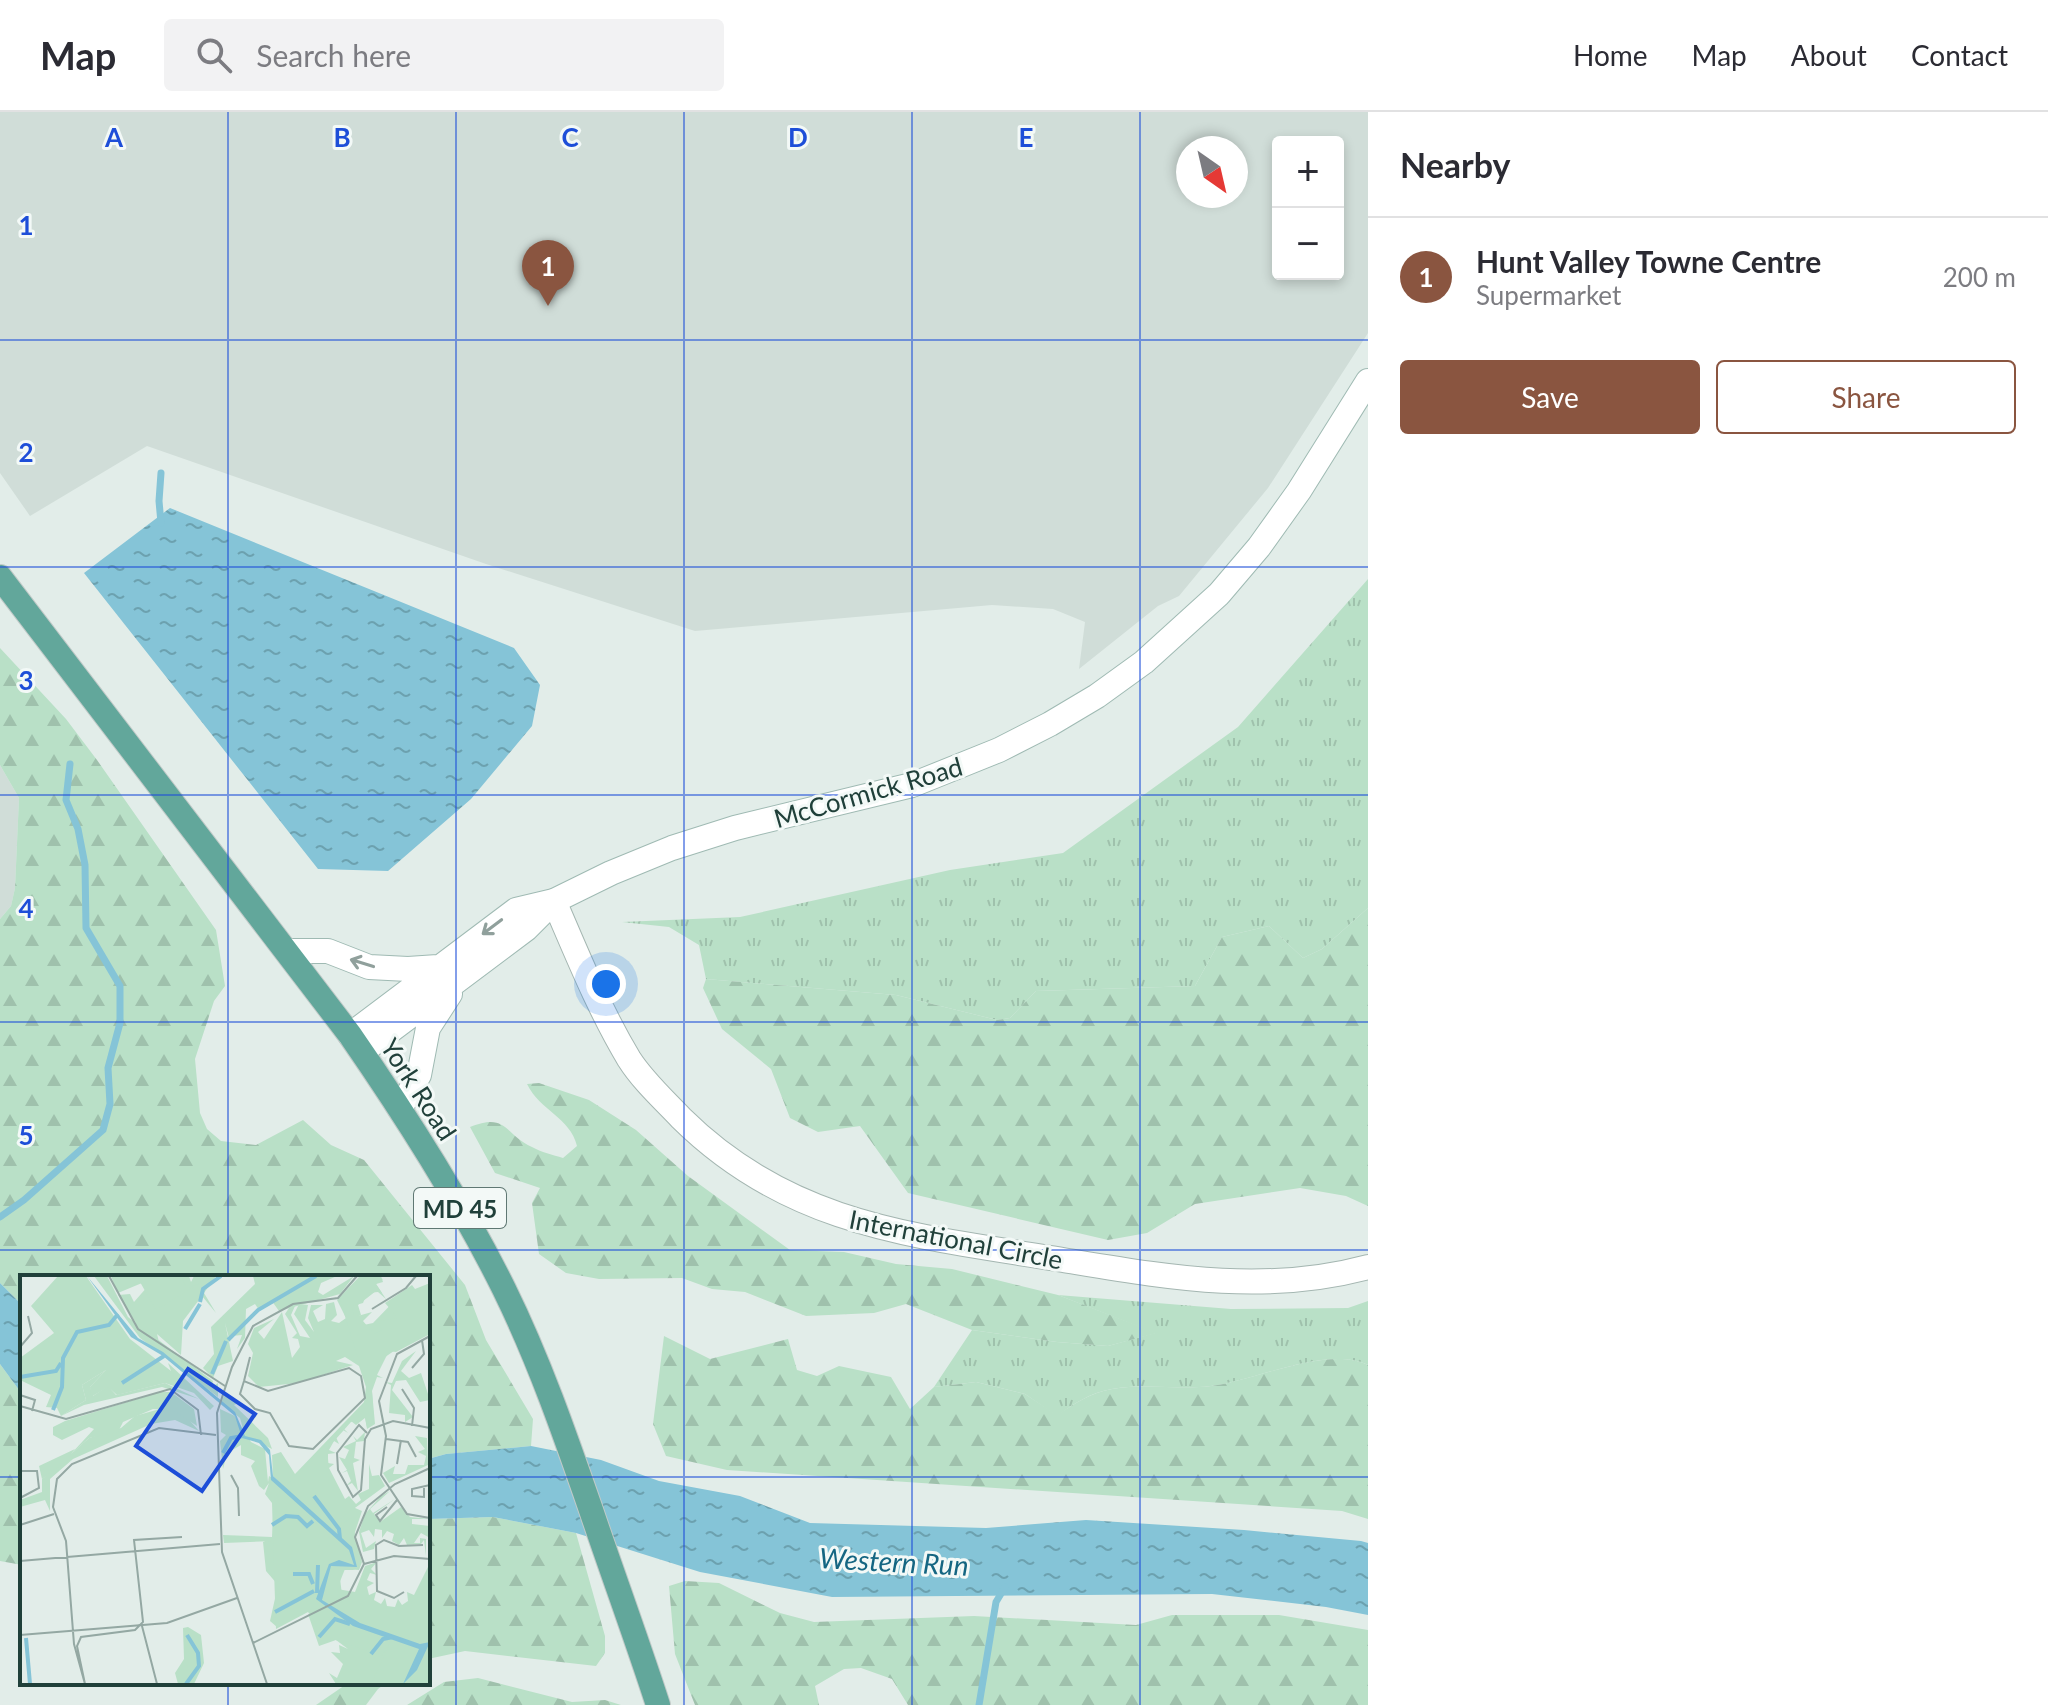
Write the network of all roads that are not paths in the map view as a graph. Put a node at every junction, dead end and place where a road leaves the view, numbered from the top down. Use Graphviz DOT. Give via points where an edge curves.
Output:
graph roads {
  1 [pos="1368,381"];
  2 [pos="0,577"];
  3 [pos="554,901"];
  4 [pos="287,951"];
  5 [pos="438,967"];
  6 [pos="460,978"];
  7 [pos="356,1044"];
  8 [pos="400,1109"];
  9 [pos="1368,1267"];
  10 [pos="658,1705"];
  1 -- 3 [label="main road, McCormick Road" via="1299,491 1219,594 1144,662 1097,696 967,765 867,798 672,848"];
  2 -- 4 [label="main road, York Road / MD 45"];
  3 -- 5 [label="main road, McCormick Road, one-way" via="516,910"];
  3 -- 6 [label="main road, McCormick Road"];
  3 -- 9 [label="main road, International Circle" via="602,1010 652,1089 733,1164 773,1188 831,1214 885,1229 1161,1276 1281,1282"];
  5 -- 4 [label="main road, one-way" via="369,967 328,951"];
  4 -- 7 [label="main road, York Road / MD 45"];
  5 -- 7 [label="main road, McCormick Road"];
  6 -- 7 [label="main road, McCormick Road"];
  6 -- 8 [label="main road" via="428,1028 419,1075"];
  7 -- 8 [label="main road, York Road / MD 45"];
  8 -- 10 [label="main road, York Road / MD 45" via="505,1291 562,1427"];
}
